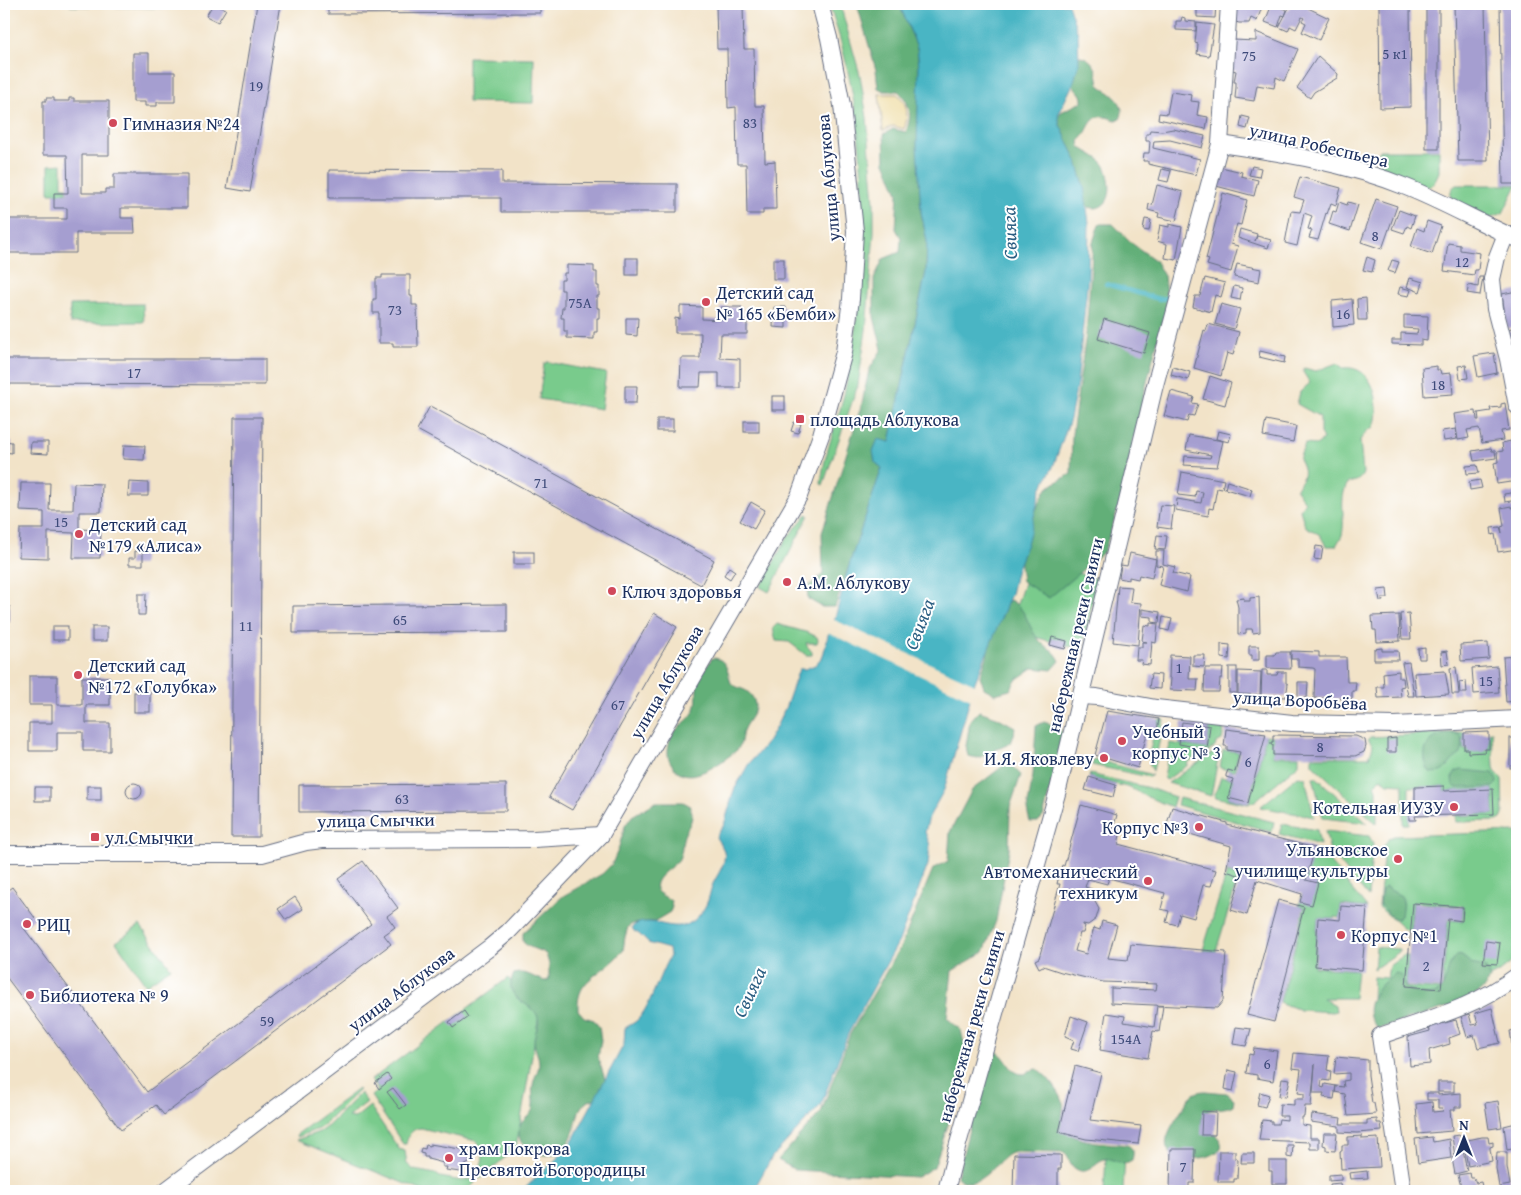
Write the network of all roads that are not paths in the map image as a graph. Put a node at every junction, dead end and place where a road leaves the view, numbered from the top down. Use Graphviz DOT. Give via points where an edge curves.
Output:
graph roads {
  1 [pos="820,4"];
  2 [pos="1229,4"];
  3 [pos="1220,144"];
  4 [pos="1511,237"];
  5 [pos="1517,406"];
  6 [pos="1082,696"];
  7 [pos="1517,719"];
  8 [pos="601,835"];
  9 [pos="4,854"];
  10 [pos="1517,976"];
  11 [pos="164,1191"];
  12 [pos="946,1191"];
  13 [pos="1403,1191"];
  1 -- 8 [label="street, улица Аблукова" via="842,105 856,231 844,352 821,435 799,496"];
  2 -- 3 [label="street, набережная реки Свияги"];
  3 -- 4 [label="street, улица Робеспьера" via="1283,154 1365,173 1406,187"];
  3 -- 6 [label="street, набережная реки Свияги" via="1154,390"];
  4 -- 5 [label="street" via="1497,257 1492,280 1495,309"];
  6 -- 7 [label="street, улица Воробьёва" via="1292,723 1396,725"];
  6 -- 12 [label="street, набережная реки Свияги"];
  8 -- 9 [label="street, улица Смычки" via="322,840 262,854"];
  8 -- 11 [label="street, улица Аблукова" via="489,948"];
  10 -- 13 [label="street" via="1470,1004 1380,1036"];
}
